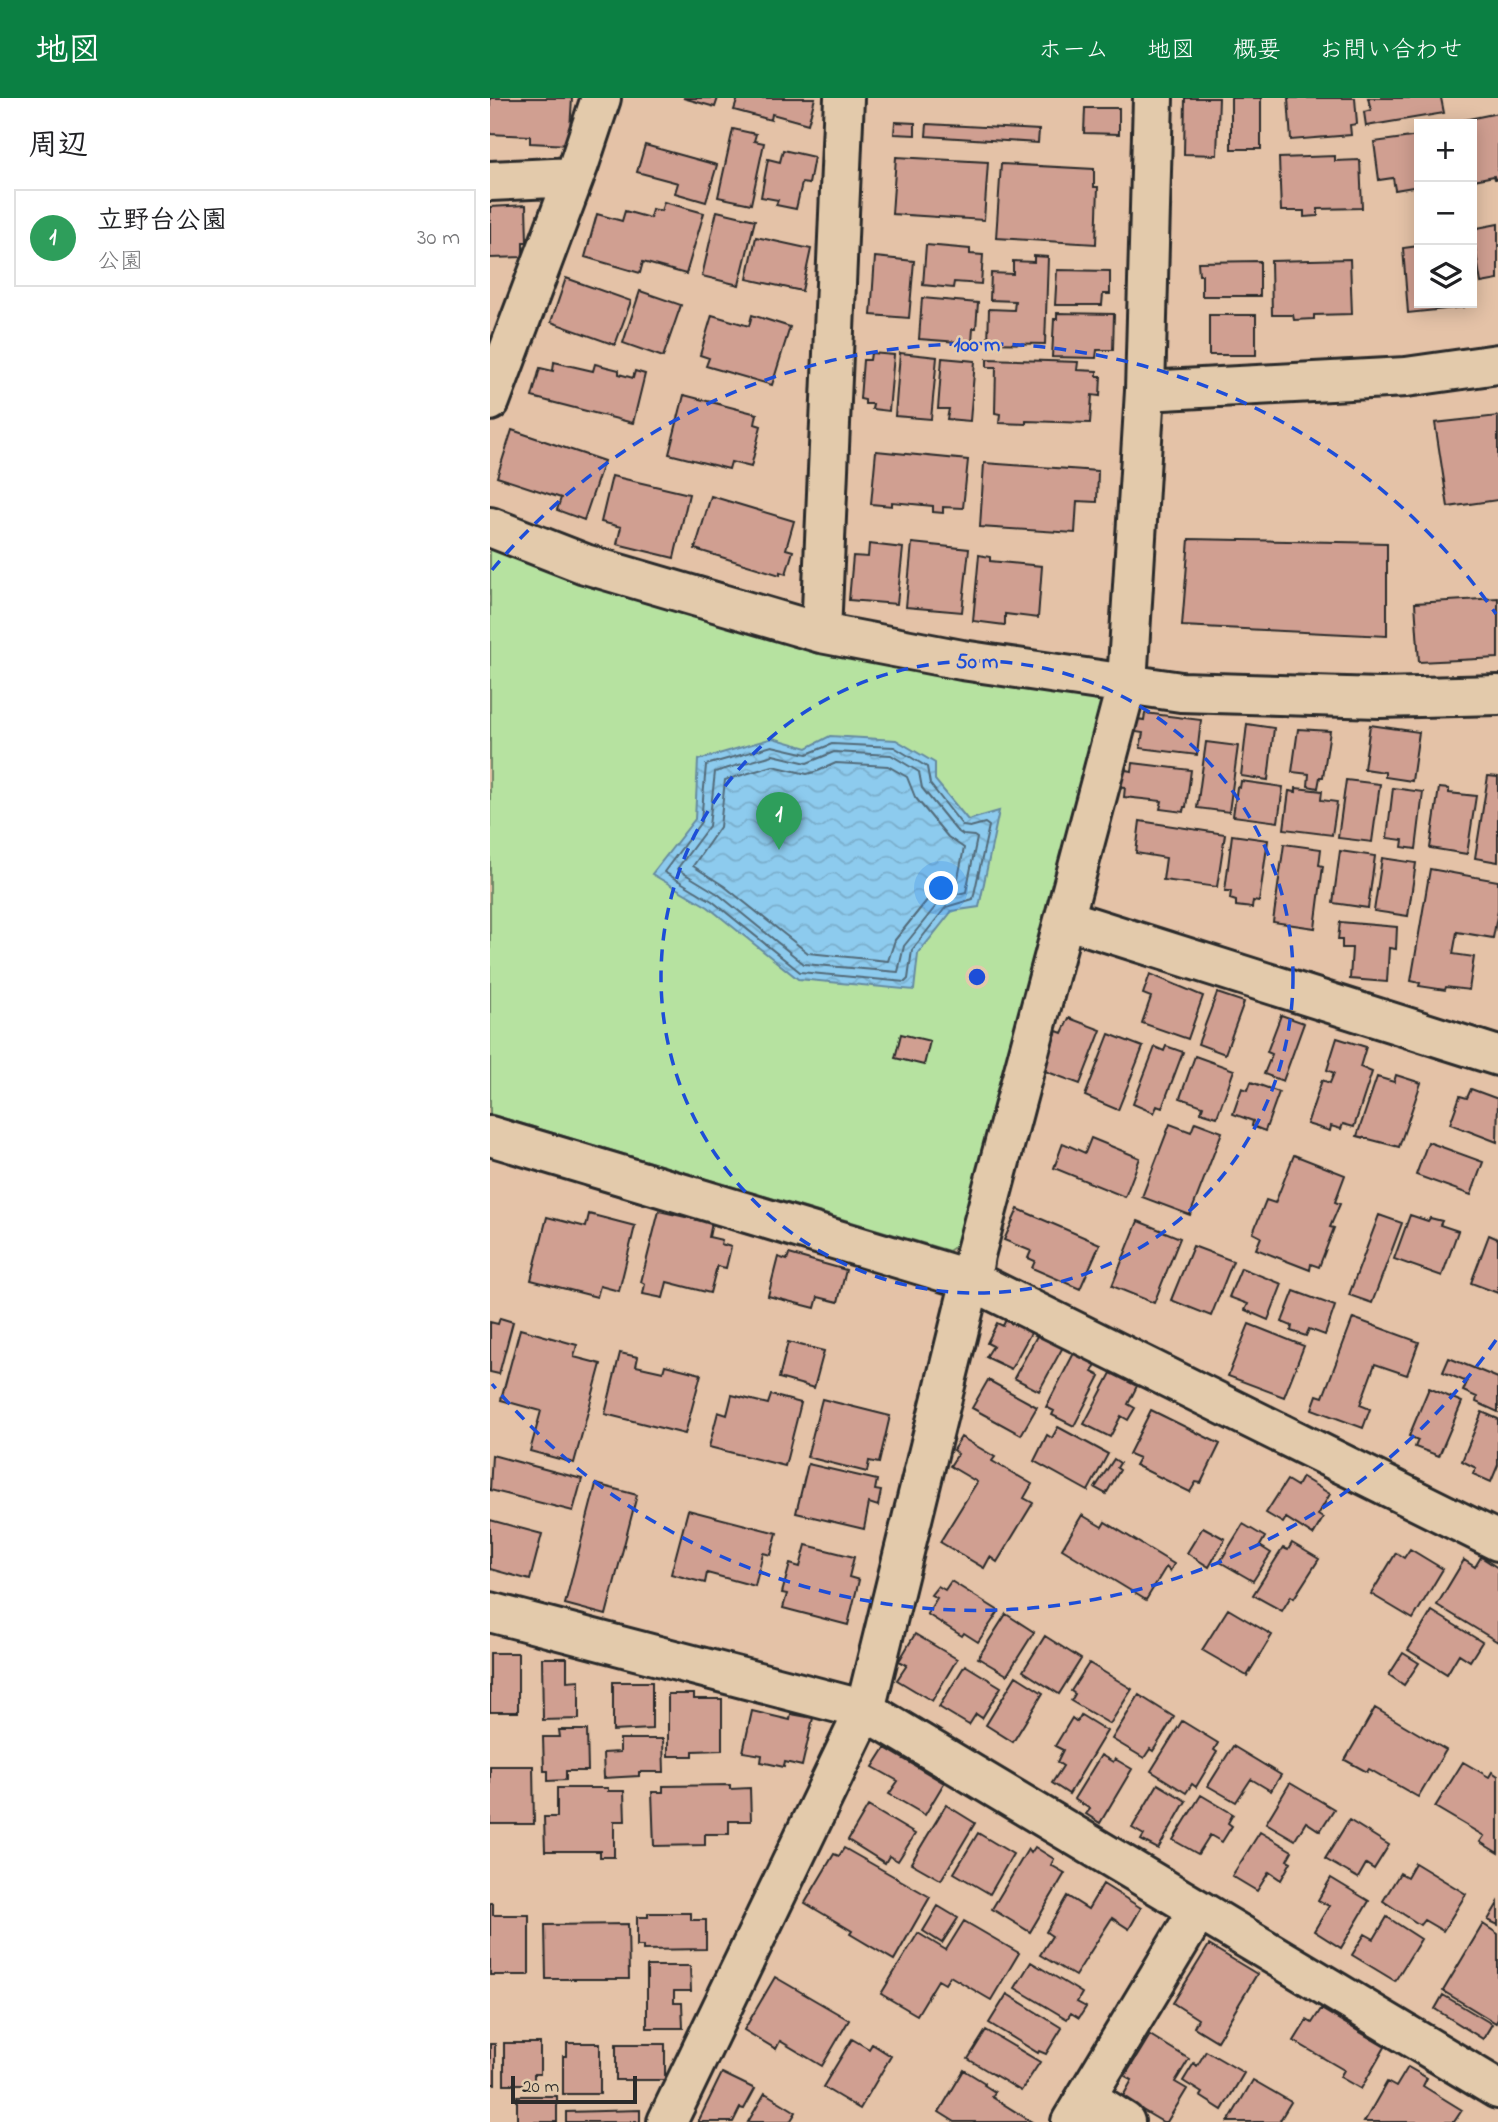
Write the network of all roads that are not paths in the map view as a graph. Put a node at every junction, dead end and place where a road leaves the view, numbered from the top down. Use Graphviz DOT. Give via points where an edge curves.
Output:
graph roads {
  1 [pos="601,98"];
  2 [pos="844,98"];
  3 [pos="1153,98"];
  4 [pos="574,177"];
  5 [pos="490,181"];
  6 [pos="1498,364"];
  7 [pos="1146,391"];
  8 [pos="490,401"];
  9 [pos="490,527"];
  10 [pos="821,632"];
  11 [pos="1126,683"];
  12 [pos="1498,695"];
  13 [pos="1065,919"];
  14 [pos="1498,1055"];
  15 [pos="490,1136"];
  16 [pos="971,1280"];
  17 [pos="1498,1541"];
  18 [pos="490,1612"];
  19 [pos="865,1710"];
  20 [pos="1198,1911"];
  21 [pos="1498,2090"];
  22 [pos="1078,2110"];
  23 [pos="667,2122"];
  24 [pos="1125,2122"];
  1 -- 4 [label="street"];
  2 -- 10 [label="street"];
  3 -- 7 [label="street"];
  4 -- 5 [label="street"];
  4 -- 8 [label="street"];
  6 -- 7 [label="street" via="1406,377"];
  7 -- 11 [label="street"];
  9 -- 10 [label="street" via="585,564"];
  10 -- 11 [label="street" via="962,660"];
  11 -- 12 [label="street" via="1194,693 1380,698"];
  11 -- 13 [label="street"];
  13 -- 14 [label="street"];
  13 -- 16 [label="street"];
  15 -- 16 [label="street"];
  16 -- 17 [label="street"];
  16 -- 19 [label="street"];
  18 -- 19 [label="street"];
  19 -- 20 [label="street"];
  19 -- 23 [label="street"];
  20 -- 21 [label="street"];
  20 -- 22 [label="street"];
  22 -- 24 [label="street"];
}
